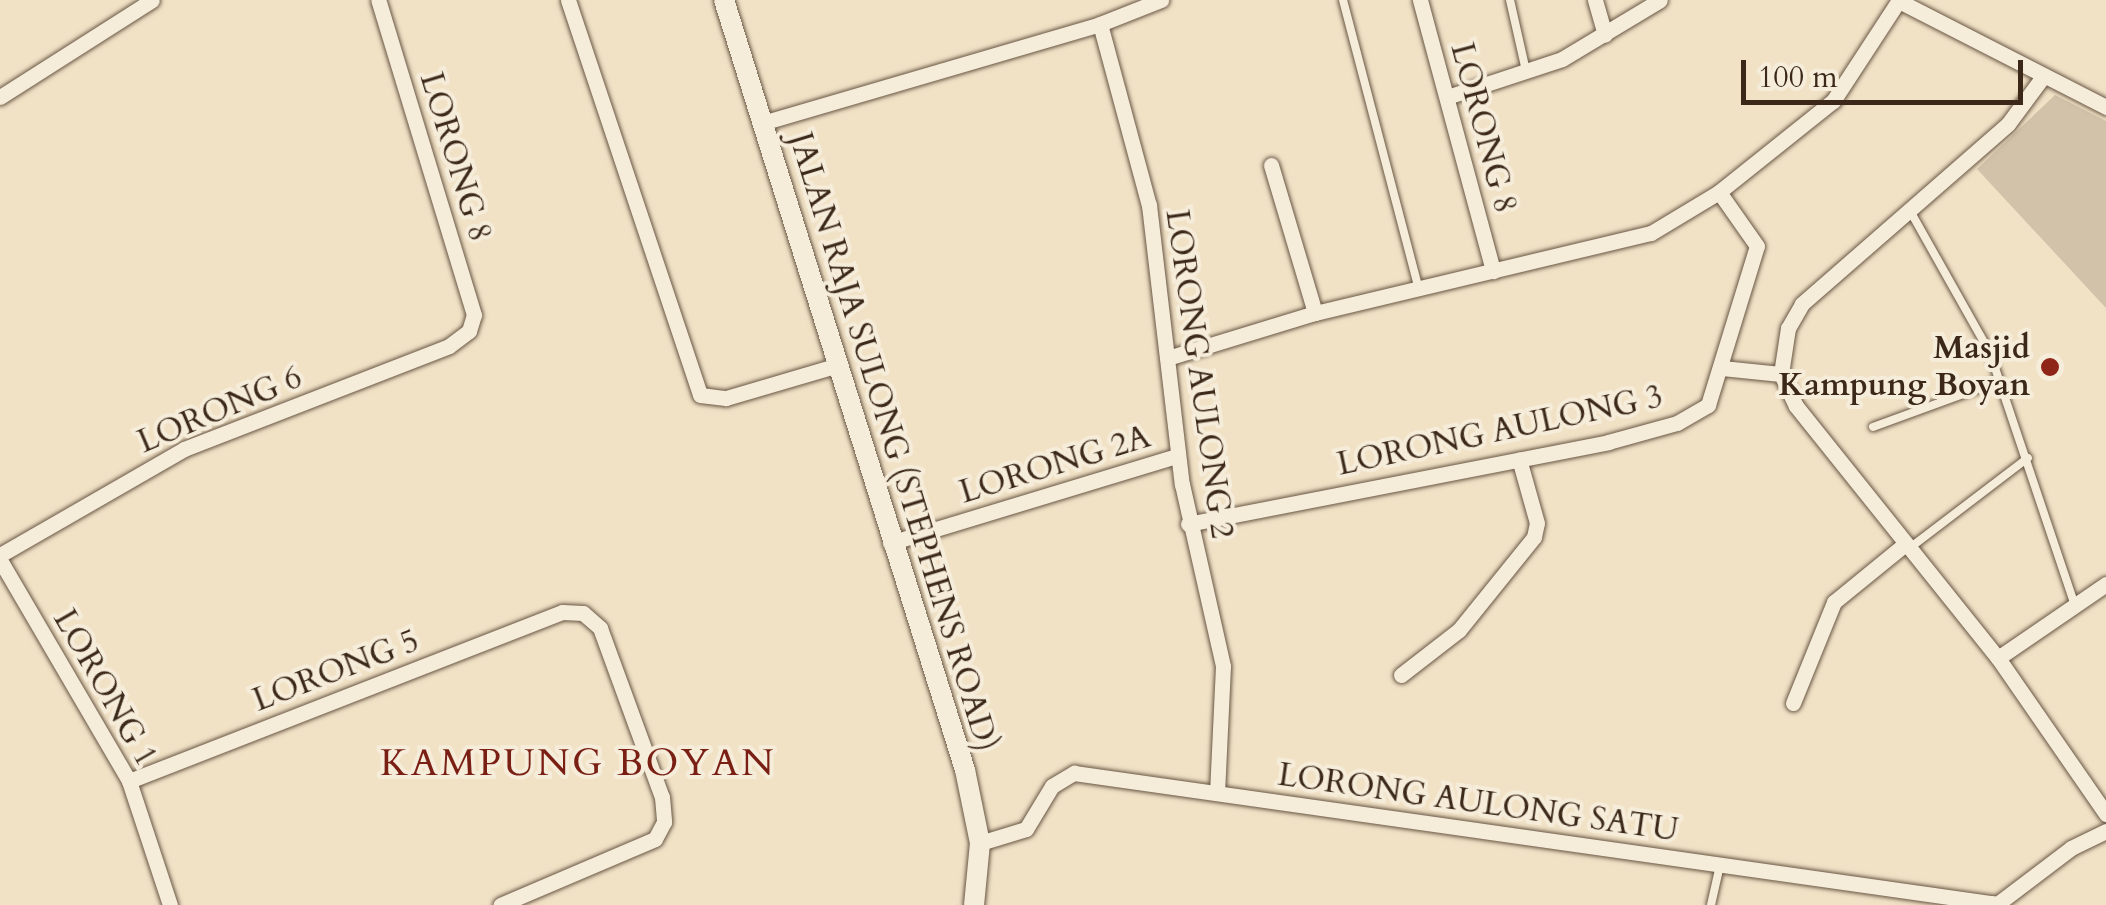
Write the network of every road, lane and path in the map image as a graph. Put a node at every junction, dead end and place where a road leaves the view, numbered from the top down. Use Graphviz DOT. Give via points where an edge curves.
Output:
graph roads {
  1 [pos="152,0"];
  2 [pos="378,0"];
  3 [pos="568,0"];
  4 [pos="724,0"];
  5 [pos="1160,0"];
  6 [pos="1343,0"];
  7 [pos="1420,0"];
  8 [pos="1510,0"];
  9 [pos="1595,0"];
  10 [pos="1660,0"];
  11 [pos="1899,0"];
  12 [pos="1100,24"];
  13 [pos="1605,35"];
  14 [pos="1526,71"];
  15 [pos="2042,78"];
  16 [pos="1447,96"];
  17 [pos="0,97"];
  18 [pos="2105,102"];
  19 [pos="762,123"];
  20 [pos="1271,165"];
  21 [pos="1719,192"];
  22 [pos="1909,208"];
  23 [pos="1493,271"];
  24 [pos="1419,289"];
  25 [pos="1316,313"];
  26 [pos="469,331"];
  27 [pos="1172,357"];
  28 [pos="836,366"];
  29 [pos="1722,368"];
  30 [pos="1780,374"];
  31 [pos="1999,381"];
  32 [pos="1873,427"];
  33 [pos="1177,456"];
  34 [pos="2028,458"];
  35 [pos="1519,459"];
  36 [pos="1188,524"];
  37 [pos="890,542"];
  38 [pos="1906,548"];
  39 [pos="0,558"];
  40 [pos="2106,584"];
  41 [pos="2074,602"];
  42 [pos="1998,658"];
  43 [pos="1401,675"];
  44 [pos="1793,703"];
  45 [pos="130,782"];
  46 [pos="1218,794"];
  47 [pos="2106,814"];
  48 [pos="2106,831"];
  49 [pos="980,843"];
  50 [pos="1720,865"];
  51 [pos="532,899"];
  52 [pos="1997,904"];
  53 [pos="170,905"];
  54 [pos="500,905"];
  55 [pos="974,905"];
  56 [pos="1712,905"];
  1 -- 17 [label="street"];
  2 -- 26 [label="street, LORONG 8" via="474,315"];
  3 -- 28 [label="street" via="700,395 726,398"];
  4 -- 19 [label="street, JALAN RAJA SULONG (STEPHENS ROAD)"];
  5 -- 12 [label="street"];
  6 -- 24 [label="lane"];
  7 -- 16 [label="street, LORONG 8"];
  8 -- 14 [label="lane"];
  9 -- 13 [label="street"];
  10 -- 13 [label="street"];
  11 -- 15 [label="street"];
  11 -- 21 [label="street" via="1833,101"];
  12 -- 19 [label="street"];
  12 -- 27 [label="street, LORONG AULONG 2" via="1149,205"];
  13 -- 14 [label="street"];
  14 -- 16 [label="street"];
  15 -- 18 [label="street"];
  15 -- 22 [label="street" via="2008,124"];
  16 -- 23 [label="street, LORONG 8"];
  19 -- 28 [label="street, JALAN RAJA SULONG (STEPHENS ROAD)"];
  20 -- 25 [label="street"];
  21 -- 23 [label="street" via="1629,242"];
  21 -- 29 [label="street, LORONG AULONG 3" via="1757,246"];
  22 -- 30 [label="street" via="1802,304 1788,328"];
  22 -- 31 [label="lane"];
  23 -- 24 [label="street"];
  24 -- 25 [label="street"];
  25 -- 27 [label="street"];
  26 -- 39 [label="street, LORONG 6" via="449,346 184,449"];
  27 -- 33 [label="street, LORONG AULONG 2"];
  28 -- 37 [label="street, JALAN RAJA SULONG (STEPHENS ROAD)"];
  29 -- 30 [label="street"];
  29 -- 35 [label="street, LORONG AULONG 3" via="1708,405 1676,423"];
  30 -- 38 [label="street" via="1796,406"];
  31 -- 32 [label="lane"];
  31 -- 34 [label="lane"];
  33 -- 36 [label="street, LORONG AULONG 2"];
  33 -- 37 [label="street, LORONG 2A"];
  34 -- 38 [label="lane"];
  34 -- 41 [label="lane"];
  35 -- 36 [label="street, LORONG AULONG 3"];
  35 -- 43 [label="street" via="1537,523 1534,537 1460,630"];
  36 -- 46 [label="street, LORONG AULONG 2" via="1224,666"];
  37 -- 49 [label="street, JALAN RAJA SULONG (STEPHENS ROAD)" via="964,770"];
  38 -- 42 [label="street"];
  38 -- 44 [label="street" via="1834,602"];
  39 -- 45 [label="street, LORONG 1"];
  40 -- 41 [label="street"];
  41 -- 42 [label="street"];
  42 -- 47 [label="street"];
  45 -- 51 [label="street, LORONG 5" via="562,612 583,614 600,628 662,798 664,822 655,839"];
  45 -- 53 [label="street, LORONG 1"];
  46 -- 49 [label="street, LORONG AULONG SATU" via="1074,773 1052,786 1026,829"];
  46 -- 50 [label="street, LORONG AULONG SATU"];
  48 -- 52 [label="street"];
  49 -- 55 [label="street, JALAN RAJA SULONG (STEPHENS ROAD)"];
  50 -- 52 [label="street, LORONG AULONG SATU"];
  50 -- 56 [label="lane"];
  51 -- 54 [label="street"];
}
